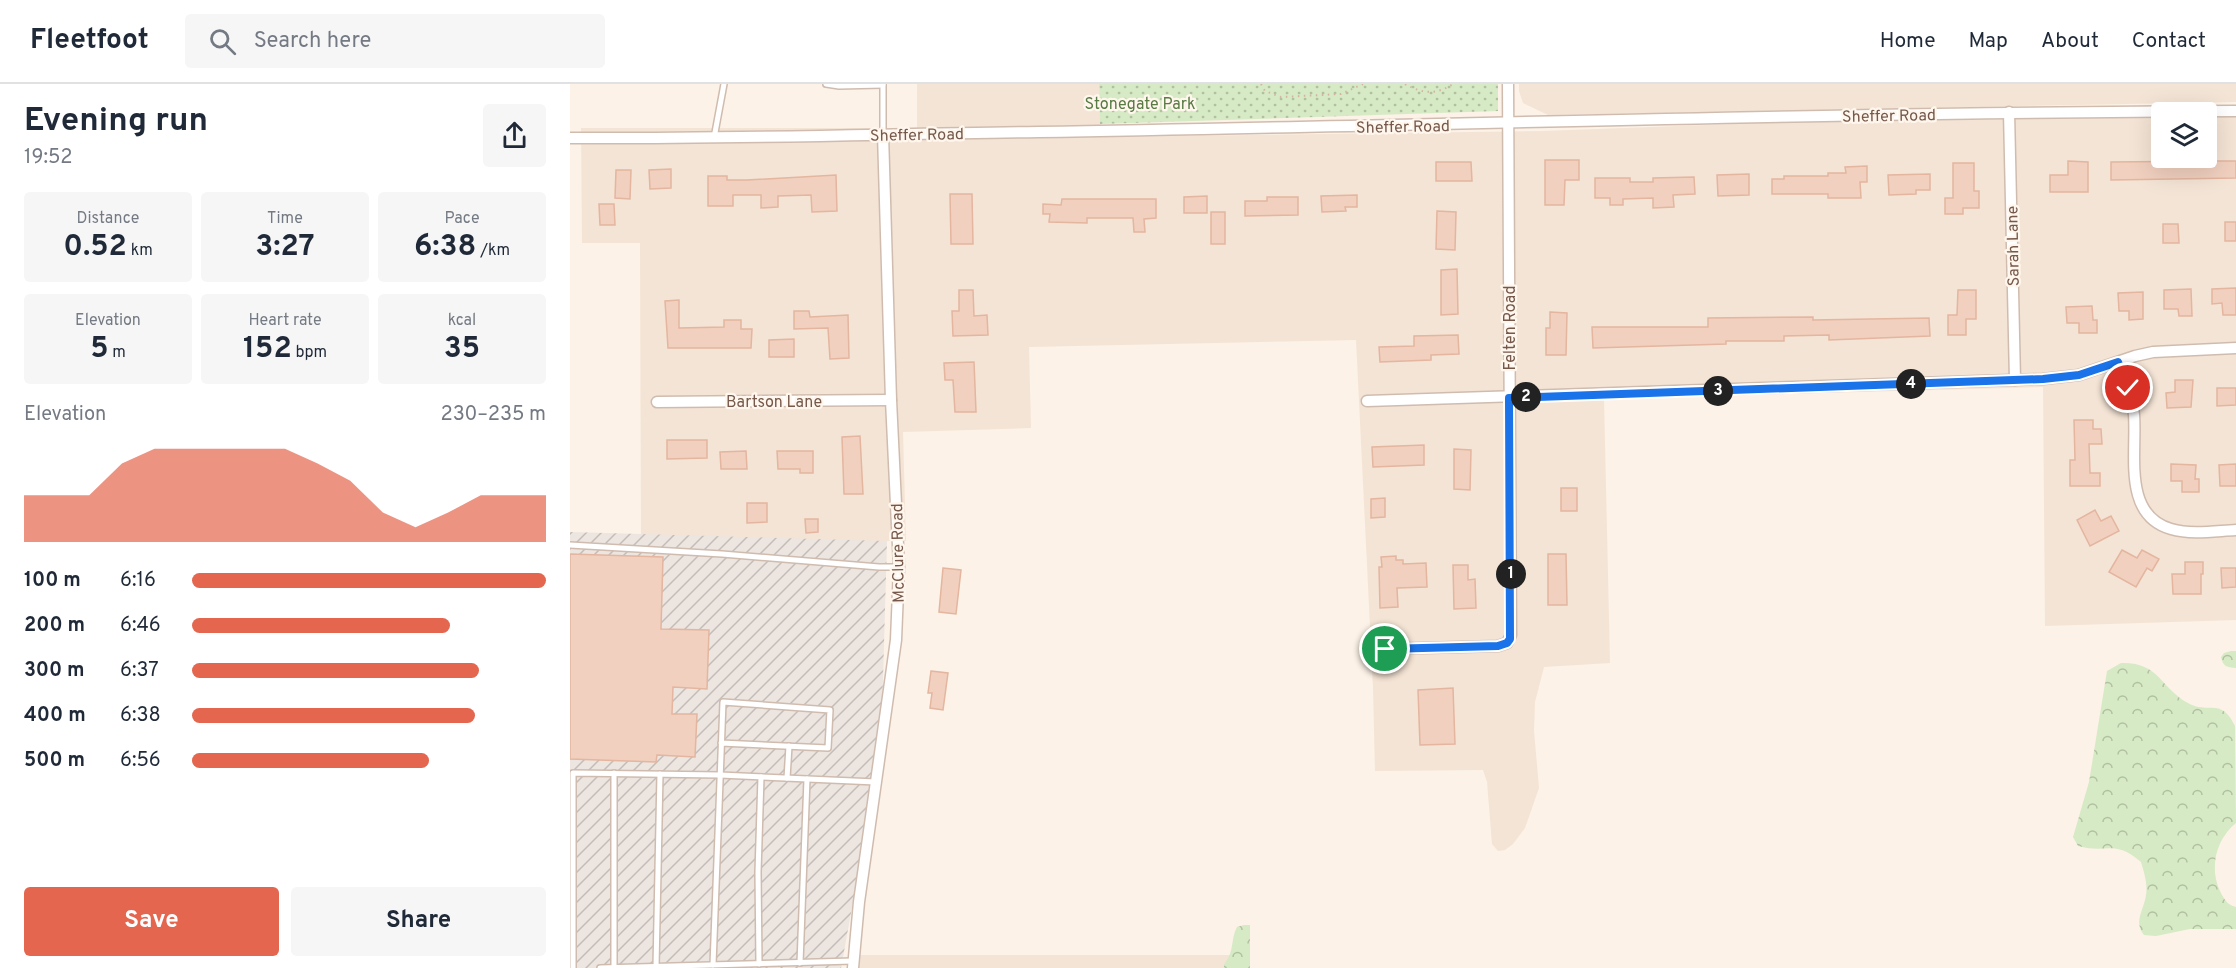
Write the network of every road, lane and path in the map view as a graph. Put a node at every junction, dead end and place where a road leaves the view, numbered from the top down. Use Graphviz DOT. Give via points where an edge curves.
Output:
graph roads {
  1 [pos="724,84"];
  2 [pos="826,84"];
  3 [pos="1261,84"];
  4 [pos="1363,84"];
  5 [pos="1405,84"];
  6 [pos="1453,84"];
  7 [pos="1508,84"];
  8 [pos="883,85"];
  9 [pos="2236,111"];
  10 [pos="2008,112"];
  11 [pos="1509,124"];
  12 [pos="883,134"];
  13 [pos="570,138"];
  14 [pos="714,138"];
  15 [pos="2236,348"];
  16 [pos="2118,362"];
  17 [pos="2015,380"];
  18 [pos="1509,398"];
  19 [pos="891,400"];
  20 [pos="1367,401"];
  21 [pos="657,402"];
  22 [pos="2236,530"];
  23 [pos="570,544"];
  24 [pos="899,567"];
  25 [pos="1385,649"];
  26 [pos="721,742"];
  27 [pos="789,746"];
  28 [pos="614,773"];
  29 [pos="571,774"];
  30 [pos="660,774"];
  31 [pos="720,775"];
  32 [pos="761,777"];
  33 [pos="787,778"];
  34 [pos="807,779"];
  35 [pos="876,782"];
  36 [pos="800,963"];
  37 [pos="759,964"];
  38 [pos="713,965"];
  39 [pos="853,965"];
  40 [pos="656,967"];
  41 [pos="573,968"];
  42 [pos="600,968"];
  43 [pos="614,968"];
  1 -- 14 [label="lane"];
  2 -- 8 [label="lane"];
  3 -- 4 [label="path" via="1266,91 1281,97 1341,94"];
  5 -- 6 [label="path" via="1427,93"];
  7 -- 11 [label="street, Felten Road"];
  8 -- 12 [label="lane"];
  9 -- 10 [label="street, Sheffer Road"];
  10 -- 11 [label="street, Sheffer Road"];
  10 -- 17 [label="street, Sarah Lane"];
  11 -- 12 [label="street, Sheffer Road"];
  11 -- 18 [label="street, Felten Road"];
  12 -- 14 [label="street, Sheffer Road"];
  12 -- 19 [label="street, McClure Road"];
  13 -- 14 [label="street, Sheffer Road"];
  15 -- 16 [label="street" via="2153,352"];
  16 -- 17 [label="street" via="2079,375"];
  16 -- 22 [label="street" via="2134,416 2135,485 2141,506 2169,529"];
  17 -- 18 [label="street"];
  18 -- 20 [label="street"];
  18 -- 25 [label="street, Felten Road" via="1511,635 1507,643 1498,646"];
  19 -- 21 [label="street, Bartson Lane"];
  19 -- 24 [label="street, McClure Road"];
  23 -- 24 [label="lane"];
  24 -- 35 [label="street, McClure Road" via="896,640"];
  26 -- 27 [label="lane"];
  26 -- 27 [label="lane" via="723,702 830,710 828,748"];
  26 -- 31 [label="lane"];
  27 -- 33 [label="lane"];
  28 -- 29 [label="lane"];
  28 -- 30 [label="lane"];
  28 -- 43 [label="lane"];
  29 -- 41 [label="lane"];
  30 -- 31 [label="lane"];
  30 -- 40 [label="lane"];
  31 -- 32 [label="lane"];
  31 -- 38 [label="lane"];
  32 -- 33 [label="lane"];
  32 -- 37 [label="lane"];
  33 -- 34 [label="lane"];
  34 -- 35 [label="lane"];
  34 -- 36 [label="lane"];
  35 -- 39 [label="street, McClure Road"];
  36 -- 37 [label="lane"];
  36 -- 39 [label="lane"];
  37 -- 38 [label="lane"];
  38 -- 40 [label="lane"];
  40 -- 43 [label="lane"];
  42 -- 43 [label="lane"];
}
